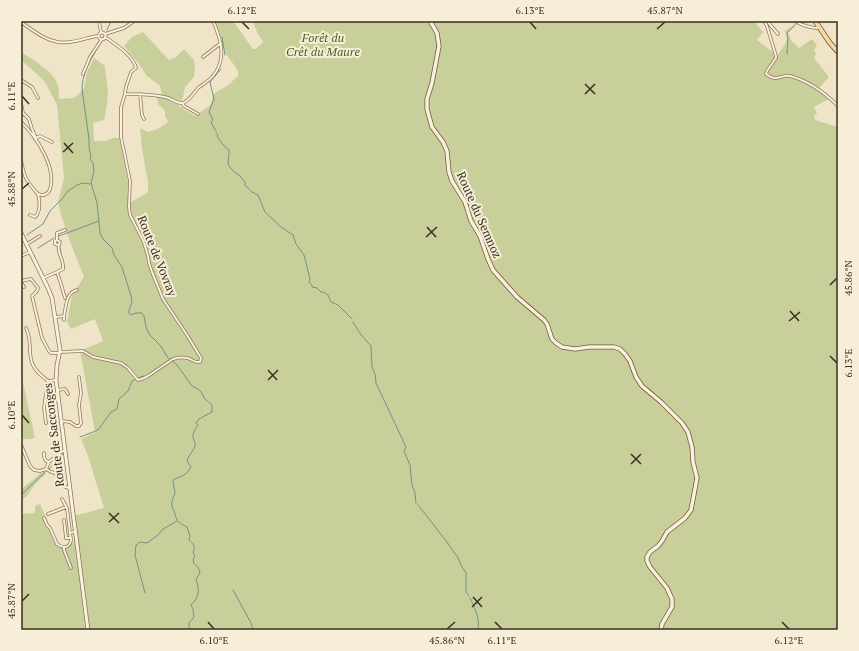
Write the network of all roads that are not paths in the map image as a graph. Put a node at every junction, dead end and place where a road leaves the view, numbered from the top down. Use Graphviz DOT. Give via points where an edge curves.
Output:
graph roads {
  1 [pos="99,21"];
  2 [pos="134,21"];
  3 [pos="213,21"];
  4 [pos="430,21"];
  5 [pos="766,21"];
  6 [pos="795,21"];
  7 [pos="815,21"];
  8 [pos="21,22"];
  9 [pos="819,28"];
  10 [pos="101,32"];
  11 [pos="778,34"];
  12 [pos="98,36"];
  13 [pos="105,36"];
  14 [pos="102,39"];
  15 [pos="221,43"];
  16 [pos="838,52"];
  17 [pos="204,57"];
  18 [pos="83,74"];
  19 [pos="21,80"];
  20 [pos="125,94"];
  21 [pos="140,94"];
  22 [pos="38,98"];
  23 [pos="21,103"];
  24 [pos="182,103"];
  25 [pos="838,106"];
  26 [pos="22,114"];
  27 [pos="198,114"];
  28 [pos="144,119"];
  29 [pos="21,122"];
  30 [pos="36,139"];
  31 [pos="52,142"];
  32 [pos="21,160"];
  33 [pos="38,194"];
  34 [pos="30,215"];
  35 [pos="65,230"];
  36 [pos="21,233"];
  37 [pos="40,236"];
  38 [pos="26,245"];
  39 [pos="30,252"];
  40 [pos="21,256"];
  41 [pos="57,272"];
  42 [pos="43,278"];
  43 [pos="21,281"];
  44 [pos="24,287"];
  45 [pos="77,290"];
  46 [pos="65,298"];
  47 [pos="64,316"];
  48 [pos="56,317"];
  49 [pos="64,320"];
  50 [pos="26,328"];
  51 [pos="59,353"];
  52 [pos="79,377"];
  53 [pos="56,380"];
  54 [pos="48,381"];
  55 [pos="57,390"];
  56 [pos="68,394"];
  57 [pos="62,421"];
  58 [pos="46,423"];
  59 [pos="21,445"];
  60 [pos="65,450"];
  61 [pos="44,453"];
  62 [pos="49,462"];
  63 [pos="46,469"];
  64 [pos="70,488"];
  65 [pos="62,499"];
  66 [pos="66,507"];
  67 [pos="48,514"];
  68 [pos="44,518"];
  69 [pos="64,520"];
  70 [pos="70,532"];
  71 [pos="74,532"];
  72 [pos="71,538"];
  73 [pos="64,547"];
  74 [pos="71,568"];
  75 [pos="88,630"];
  76 [pos="661,630"];
  1 -- 10 [label="street"];
  2 -- 13 [label="street"];
  3 -- 15 [label="street"];
  4 -- 76 [label="main road, Route du Semnoz" via="437,33 439,46 427,100 427,112 432,127 448,151 452,181 465,202 492,268 517,297 544,320 552,339 558,345 575,349 611,347 623,351 642,386 658,399 688,432 697,480 691,510 667,532 650,552 647,561 672,599 672,608"];
  5 -- 11 [label="street"];
  5 -- 25 [label="street" via="776,56 767,71 767,76 788,76 806,82 824,92"];
  6 -- 9 [label="street"];
  7 -- 9 [label="main road"];
  8 -- 12 [label="street" via="43,38 55,42 64,43"];
  9 -- 16 [label="main road"];
  10 -- 12 [label="street"];
  10 -- 13 [label="street"];
  12 -- 14 [label="street"];
  13 -- 14 [label="street"];
  13 -- 20 [label="street" via="135,64 136,68 130,72"];
  14 -- 18 [label="street" via="88,60"];
  15 -- 17 [label="street"];
  15 -- 24 [label="street" via="219,67 215,74"];
  19 -- 22 [label="street" via="32,87"];
  20 -- 21 [label="street"];
  20 -- 51 [label="street, Route de Vovray" via="121,107 121,137 130,181 130,215 147,251 158,289 201,360 198,363 187,358 172,360 138,380 121,363 93,357 83,351"];
  21 -- 24 [label="street" via="166,97"];
  21 -- 28 [label="street"];
  23 -- 26 [label="street"];
  24 -- 27 [label="street"];
  26 -- 30 [label="street" via="29,119"];
  29 -- 30 [label="street"];
  30 -- 31 [label="street" via="40,136"];
  30 -- 33 [label="street" via="48,161 51,175 49,191 45,195"];
  32 -- 33 [label="street" via="26,180"];
  33 -- 34 [label="street" via="39,210 35,217"];
  35 -- 41 [label="street" via="57,233 64,266"];
  36 -- 38 [label="street, Route de Sacconges"];
  37 -- 38 [label="street"];
  38 -- 39 [label="street, Route de Sacconges"];
  39 -- 40 [label="street"];
  39 -- 42 [label="street, Route de Sacconges"];
  41 -- 42 [label="street"];
  41 -- 46 [label="street"];
  42 -- 48 [label="street, Route de Sacconges" via="52,298"];
  43 -- 44 [label="street"];
  43 -- 51 [label="street" via="30,279 38,288 32,296 42,338 51,353"];
  45 -- 47 [label="street" via="69,296"];
  47 -- 48 [label="street"];
  47 -- 49 [label="street"];
  48 -- 51 [label="street, Route de Sacconges"];
  50 -- 54 [label="street" via="33,365"];
  51 -- 53 [label="street, Route de Sacconges"];
  52 -- 57 [label="street" via="81,423 76,426"];
  53 -- 54 [label="street"];
  53 -- 55 [label="street, Route de Sacconges"];
  54 -- 58 [label="street" via="44,408"];
  55 -- 56 [label="street" via="65,389"];
  55 -- 57 [label="street, Route de Sacconges"];
  57 -- 60 [label="street, Route de Sacconges"];
  59 -- 63 [label="street" via="34,470"];
  60 -- 62 [label="street"];
  60 -- 64 [label="street, Route de Sacconges"];
  61 -- 62 [label="street" via="45,460"];
  62 -- 63 [label="street"];
  63 -- 64 [label="street" via="55,473 64,486"];
  64 -- 75 [label="street, Route de Sacconges"];
  65 -- 66 [label="street"];
  66 -- 67 [label="street"];
  66 -- 70 [label="street"];
  68 -- 73 [label="street" via="57,544"];
  69 -- 72 [label="street" via="66,538"];
  70 -- 71 [label="street"];
  70 -- 72 [label="street"];
  72 -- 73 [label="street" via="70,544"];
  73 -- 74 [label="street"];
}
